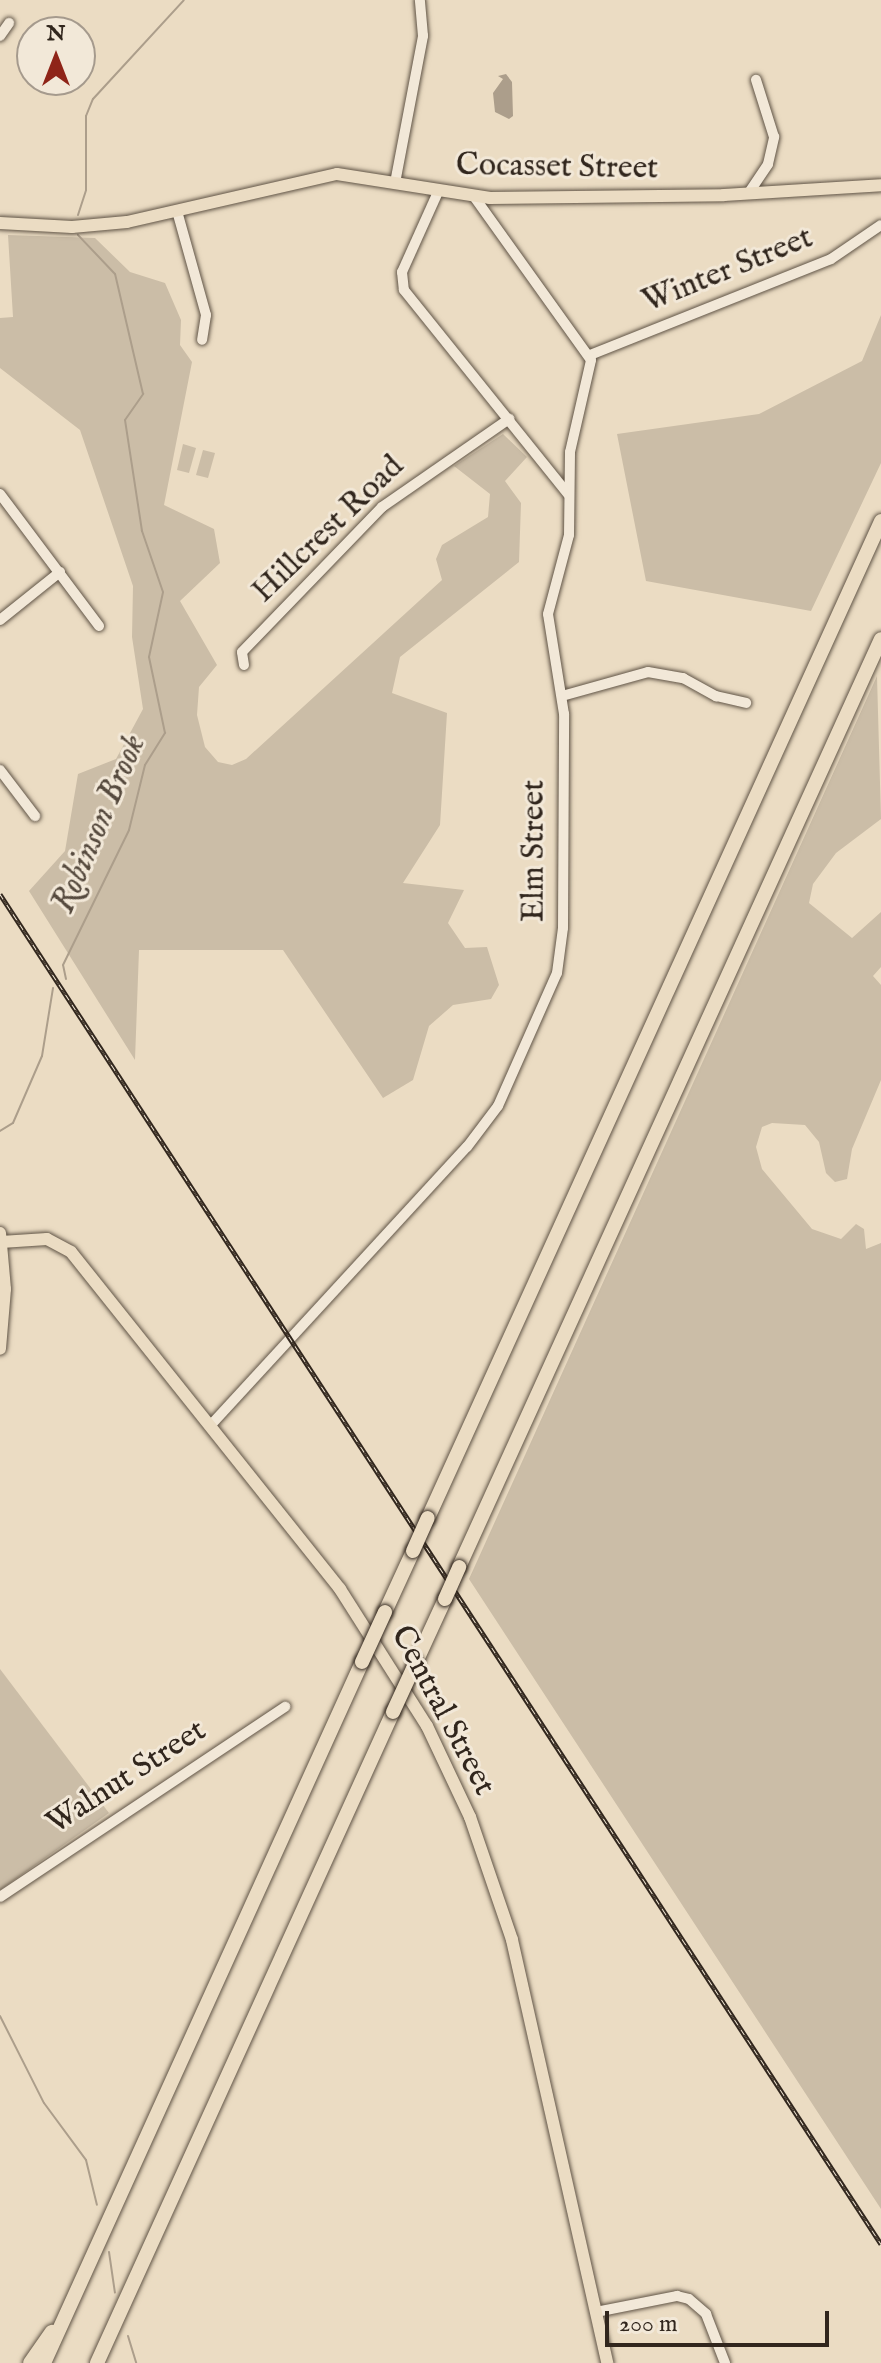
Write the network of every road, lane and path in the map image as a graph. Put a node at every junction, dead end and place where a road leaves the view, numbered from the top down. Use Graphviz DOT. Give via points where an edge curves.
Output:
graph roads {
  1 [pos="420,0"];
  2 [pos="9,23"];
  3 [pos="0,36"];
  4 [pos="756,80"];
  5 [pos="395,183"];
  6 [pos="881,185"];
  7 [pos="438,192"];
  8 [pos="748,194"];
  9 [pos="475,198"];
  10 [pos="177,211"];
  11 [pos="0,223"];
  12 [pos="881,225"];
  13 [pos="202,340"];
  14 [pos="590,355"];
  15 [pos="509,419"];
  16 [pos="0,494"];
  17 [pos="568,494"];
  18 [pos="881,521"];
  19 [pos="60,572"];
  20 [pos="0,620"];
  21 [pos="99,626"];
  22 [pos="881,639"];
  23 [pos="244,665"];
  24 [pos="562,696"];
  25 [pos="746,703"];
  26 [pos="0,770"];
  27 [pos="35,816"];
  28 [pos="1,1238"];
  29 [pos="0,1349"];
  30 [pos="210,1426"];
  31 [pos="285,1707"];
  32 [pos="0,1897"];
  33 [pos="69,2309"];
  34 [pos="596,2312"];
  35 [pos="30,2363"];
  36 [pos="44,2363"];
  37 [pos="97,2363"];
  38 [pos="607,2363"];
  39 [pos="725,2363"];
  1 -- 5 [label="street" via="423,36"];
  2 -- 3 [label="street"];
  4 -- 8 [label="street" via="774,137 768,164"];
  5 -- 7 [label="main road, Cocasset Street"];
  5 -- 10 [label="main road, Cocasset Street" via="320,175"];
  6 -- 8 [label="main road, Cocasset Street"];
  7 -- 9 [label="main road, Cocasset Street"];
  7 -- 15 [label="street" via="402,272 404,290"];
  8 -- 9 [label="main road, Cocasset Street"];
  9 -- 14 [label="street"];
  10 -- 11 [label="main road, Cocasset Street" via="91,226"];
  10 -- 13 [label="street" via="206,315"];
  12 -- 14 [label="street, Winter Street" via="831,259"];
  14 -- 17 [label="street, Elm Street" via="572,438"];
  15 -- 17 [label="street"];
  15 -- 23 [label="street, Hillcrest Road" via="382,507 242,652"];
  16 -- 19 [label="street"];
  17 -- 24 [label="street, Elm Street" via="569,535 548,614"];
  18 -- 33 [label="highway, bridge"];
  19 -- 20 [label="street"];
  19 -- 21 [label="street"];
  22 -- 37 [label="highway, bridge"];
  24 -- 25 [label="street" via="648,672 683,678 716,696"];
  24 -- 30 [label="street, Elm Street" via="563,928 557,973 536,1029 498,1106 467,1147"];
  26 -- 27 [label="street"];
  28 -- 29 [label="main road" via="5,1296"];
  28 -- 30 [label="main road, Central Street" via="47,1239 68,1249"];
  30 -- 34 [label="main road, Central Street" via="362,1619 413,1700 462,1800 497,1891 530,2004"];
  31 -- 32 [label="street, Walnut Street"];
  33 -- 35 [label="highway"];
  33 -- 36 [label="highway"];
  34 -- 38 [label="main road, Central Street"];
  34 -- 39 [label="street" via="677,2296 689,2299 706,2314"];
}
